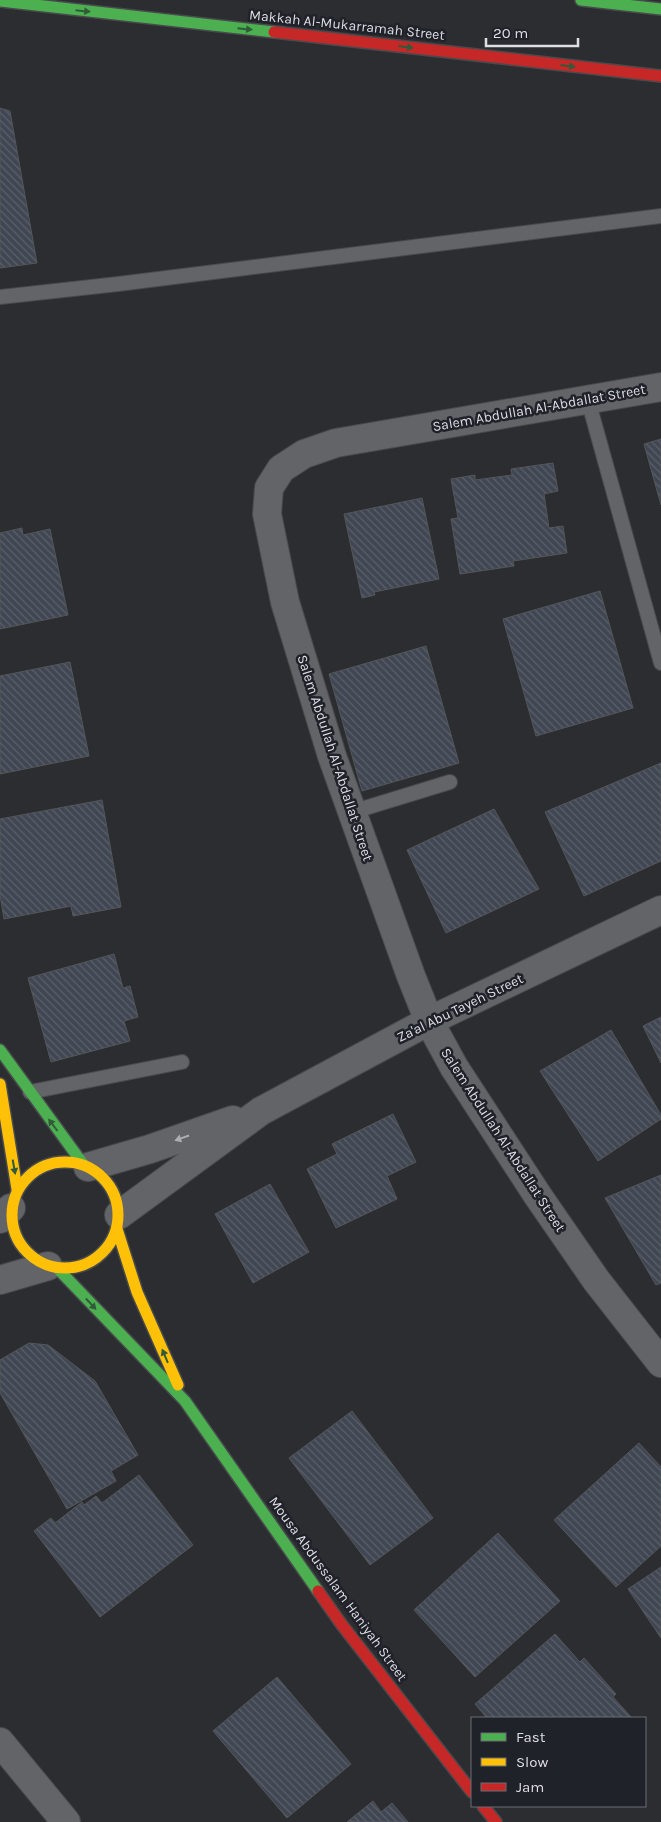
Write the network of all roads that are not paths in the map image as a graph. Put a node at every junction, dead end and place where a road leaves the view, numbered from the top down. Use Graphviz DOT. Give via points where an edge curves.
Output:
graph roads {
  1 [pos="581,0"];
  2 [pos="0,1"];
  3 [pos="622,2"];
  4 [pos="661,9"];
  5 [pos="661,76"];
  6 [pos="661,216"];
  7 [pos="0,297"];
  8 [pos="661,387"];
  9 [pos="588,400"];
  10 [pos="661,662"];
  11 [pos="450,782"];
  12 [pos="352,812"];
  13 [pos="661,910"];
  14 [pos="429,1021"];
  15 [pos="0,1050"];
  16 [pos="182,1062"];
  17 [pos="30,1092"];
  18 [pos="1,1097"];
  19 [pos="261,1111"];
  20 [pos="85,1165"];
  21 [pos="10,1205"];
  22 [pos="118,1222"];
  23 [pos="53,1267"];
  24 [pos="0,1280"];
  25 [pos="661,1363"];
  26 [pos="185,1400"];
  27 [pos="0,1742"];
  28 [pos="471,1791"];
  29 [pos="484,1807"];
  30 [pos="66,1822"];
  31 [pos="496,1822"];
  1 -- 3 [label="street"];
  2 -- 5 [label="street, Makkah Al-Mukarramah Street, one-way"];
  3 -- 4 [label="street"];
  6 -- 7 [label="lane"];
  8 -- 9 [label="street, Salem Abdullah Al-Abdallat Street"];
  9 -- 10 [label="lane"];
  9 -- 12 [label="street, Salem Abdullah Al-Abdallat Street" via="336,443 304,454 288,464 281,469 270,488 267,514 285,602"];
  11 -- 12 [label="lane"];
  12 -- 14 [label="street, Salem Abdullah Al-Abdallat Street"];
  13 -- 14 [label="street, Za'al Abu Tayeh Street"];
  14 -- 19 [label="street, Za'al Abu Tayeh Street"];
  14 -- 25 [label="street, Salem Abdullah Al-Abdallat Street" via="454,1067 538,1196 596,1280"];
  15 -- 17 [label="street"];
  16 -- 17 [label="lane"];
  20 -- 17 [label="street, one-way"];
  18 -- 21 [label="street, one-way"];
  19 -- 20 [label="street, Za'al Abu Tayeh Street, one-way" via="150,1149"];
  19 -- 22 [label="street, Za'al Abu Tayeh Street"];
  20 -- 21 [label="street" via="64,1161 46,1165 30,1174"];
  20 -- 22 [label="street" via="102,1175 112,1188"];
  21 -- 23 [label="street" via="12,1227 19,1243 32,1257"];
  22 -- 23 [label="street" via="109,1246 95,1260 77,1267"];
  26 -- 22 [label="street, Mousa Abdussalam Haniyah Street, one-way" via="137,1292"];
  23 -- 24 [label="street"];
  23 -- 26 [label="street, Mousa Abdussalam Haniyah Street, one-way"];
  26 -- 28 [label="street, Mousa Abdussalam Haniyah Street" via="342,1625"];
  27 -- 30 [label="street"];
  29 -- 31 [label="street"];
}
